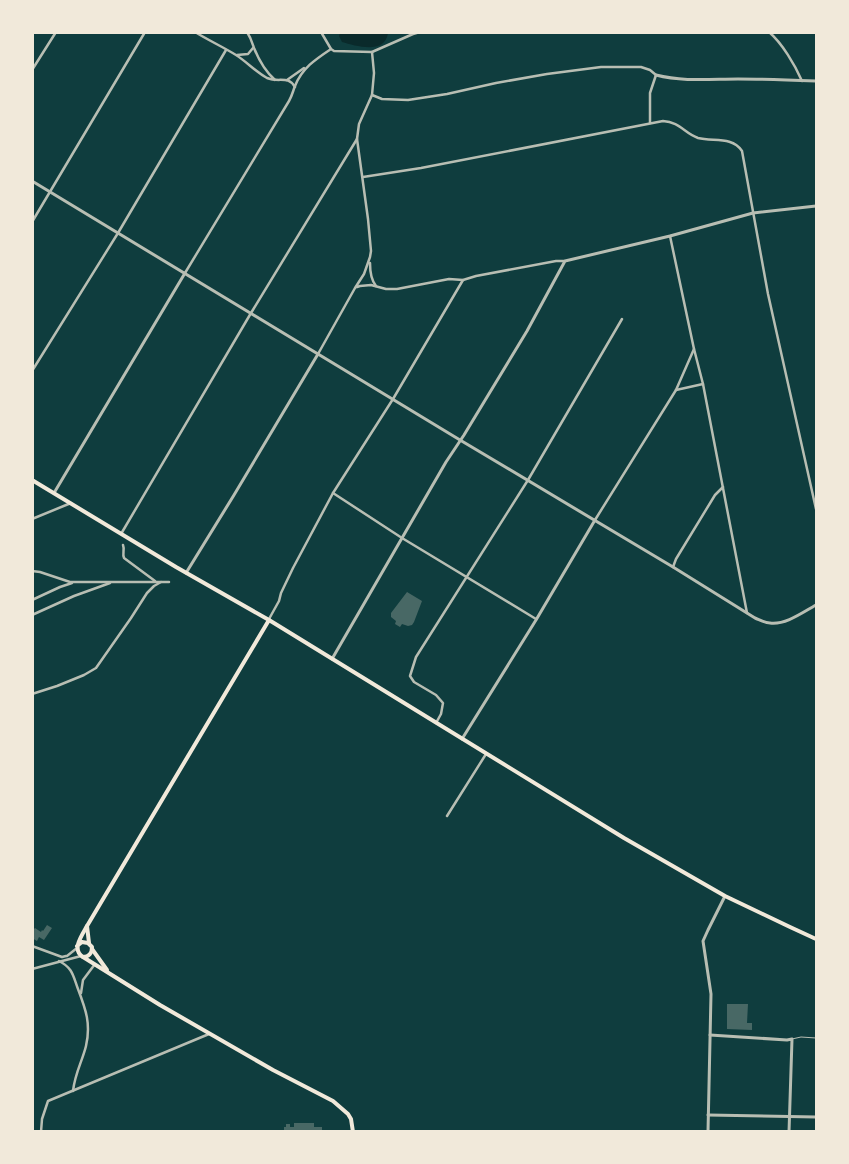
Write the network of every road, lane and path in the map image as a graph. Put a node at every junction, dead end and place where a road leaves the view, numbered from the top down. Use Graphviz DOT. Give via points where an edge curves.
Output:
graph roads {
  1 [pos="56,32"];
  2 [pos="145,32"];
  3 [pos="195,32"];
  4 [pos="247,32"];
  5 [pos="321,32"];
  6 [pos="420,32"];
  7 [pos="768,32"];
  8 [pos="254,46"];
  9 [pos="331,49"];
  10 [pos="226,50"];
  11 [pos="372,52"];
  12 [pos="236,55"];
  13 [pos="310,64"];
  14 [pos="32,70"];
  15 [pos="656,75"];
  16 [pos="287,80"];
  17 [pos="802,80"];
  18 [pos="276,81"];
  19 [pos="816,81"];
  20 [pos="294,87"];
  21 [pos="372,95"];
  22 [pos="650,123"];
  23 [pos="357,139"];
  24 [pos="363,177"];
  25 [pos="32,181"];
  26 [pos="51,192"];
  27 [pos="816,206"];
  28 [pos="753,214"];
  29 [pos="32,222"];
  30 [pos="118,233"];
  31 [pos="670,236"];
  32 [pos="370,257"];
  33 [pos="565,261"];
  34 [pos="185,272"];
  35 [pos="463,280"];
  36 [pos="377,287"];
  37 [pos="355,288"];
  38 [pos="251,313"];
  39 [pos="622,319"];
  40 [pos="694,349"];
  41 [pos="318,354"];
  42 [pos="32,371"];
  43 [pos="703,384"];
  44 [pos="676,390"];
  45 [pos="393,399"];
  46 [pos="460,440"];
  47 [pos="32,480"];
  48 [pos="528,480"];
  49 [pos="723,487"];
  50 [pos="54,493"];
  51 [pos="333,493"];
  52 [pos="71,503"];
  53 [pos="816,509"];
  54 [pos="32,519"];
  55 [pos="595,520"];
  56 [pos="121,534"];
  57 [pos="402,538"];
  58 [pos="123,545"];
  59 [pos="673,567"];
  60 [pos="32,571"];
  61 [pos="186,573"];
  62 [pos="466,577"];
  63 [pos="76,582"];
  64 [pos="113,582"];
  65 [pos="156,582"];
  66 [pos="161,582"];
  67 [pos="169,582"];
  68 [pos="32,600"];
  69 [pos="816,605"];
  70 [pos="32,614"];
  71 [pos="748,614"];
  72 [pos="269,620"];
  73 [pos="536,620"];
  74 [pos="332,659"];
  75 [pos="32,694"];
  76 [pos="436,723"];
  77 [pos="462,739"];
  78 [pos="486,754"];
  79 [pos="447,816"];
  80 [pos="725,896"];
  81 [pos="87,926"];
  82 [pos="816,939"];
  83 [pos="89,943"];
  84 [pos="32,946"];
  85 [pos="77,947"];
  86 [pos="92,949"];
  87 [pos="66,956"];
  88 [pos="82,956"];
  89 [pos="59,961"];
  90 [pos="95,964"];
  91 [pos="32,969"];
  92 [pos="108,972"];
  93 [pos="81,996"];
  94 [pos="210,1034"];
  95 [pos="710,1035"];
  96 [pos="816,1038"];
  97 [pos="792,1039"];
  98 [pos="73,1091"];
  99 [pos="708,1115"];
  100 [pos="789,1116"];
  101 [pos="816,1117"];
  102 [pos="41,1132"];
  103 [pos="352,1132"];
  104 [pos="708,1132"];
  105 [pos="789,1132"];
  1 -- 14 [label="street"];
  2 -- 26 [label="street"];
  3 -- 10 [label="street"];
  4 -- 8 [label="street"];
  5 -- 9 [label="street"];
  6 -- 11 [label="street"];
  7 -- 17 [label="street"];
  8 -- 12 [label="street" via="248,54"];
  8 -- 18 [label="street"];
  9 -- 11 [label="street"];
  9 -- 13 [label="street"];
  10 -- 12 [label="street"];
  10 -- 30 [label="street"];
  11 -- 21 [label="street"];
  12 -- 18 [label="street"];
  13 -- 16 [label="street"];
  13 -- 20 [label="street"];
  15 -- 17 [label="street" via="695,80"];
  15 -- 21 [label="street" via="641,67 601,66 408,100 382,99"];
  15 -- 22 [label="street" via="650,93"];
  16 -- 18 [label="street"];
  16 -- 20 [label="street"];
  17 -- 19 [label="street"];
  20 -- 34 [label="street" via="289,101"];
  21 -- 23 [label="street" via="359,124"];
  22 -- 24 [label="street"];
  22 -- 28 [label="street" via="671,121 697,137 730,141 738,146 742,151"];
  23 -- 24 [label="street"];
  23 -- 38 [label="street"];
  24 -- 32 [label="street"];
  25 -- 26 [label="street"];
  26 -- 29 [label="street"];
  26 -- 30 [label="street"];
  27 -- 28 [label="street"];
  28 -- 31 [label="street"];
  28 -- 53 [label="street"];
  30 -- 34 [label="street"];
  30 -- 42 [label="street"];
  31 -- 33 [label="street"];
  31 -- 40 [label="street"];
  32 -- 36 [label="street" via="370,272"];
  32 -- 37 [label="street"];
  33 -- 35 [label="street"];
  33 -- 46 [label="street"];
  34 -- 38 [label="street"];
  34 -- 50 [label="street"];
  35 -- 36 [label="street" via="449,279 397,289"];
  35 -- 45 [label="street"];
  36 -- 37 [label="street" via="365,285"];
  37 -- 41 [label="street"];
  38 -- 41 [label="street"];
  38 -- 56 [label="street"];
  39 -- 48 [label="street"];
  40 -- 43 [label="street"];
  40 -- 44 [label="street"];
  41 -- 45 [label="street"];
  41 -- 61 [label="street"];
  43 -- 44 [label="street"];
  43 -- 49 [label="street"];
  44 -- 55 [label="street"];
  45 -- 46 [label="street"];
  45 -- 51 [label="street"];
  46 -- 48 [label="street"];
  46 -- 57 [label="street"];
  47 -- 50 [label="main road"];
  48 -- 55 [label="street"];
  48 -- 62 [label="street"];
  49 -- 59 [label="street" via="715,495"];
  49 -- 71 [label="street"];
  50 -- 52 [label="main road"];
  51 -- 57 [label="street"];
  51 -- 72 [label="street"];
  52 -- 54 [label="street"];
  52 -- 56 [label="main road"];
  55 -- 59 [label="street"];
  55 -- 73 [label="street"];
  56 -- 61 [label="main road"];
  57 -- 62 [label="street"];
  57 -- 74 [label="street"];
  58 -- 65 [label="street" via="124,558"];
  59 -- 71 [label="street"];
  60 -- 63 [label="street"];
  61 -- 72 [label="main road"];
  62 -- 73 [label="street"];
  62 -- 76 [label="street" via="416,656 410,676 443,703"];
  63 -- 64 [label="street"];
  63 -- 68 [label="street"];
  64 -- 65 [label="street"];
  64 -- 70 [label="street"];
  65 -- 66 [label="street"];
  66 -- 67 [label="street"];
  66 -- 75 [label="street" via="147,593 96,668"];
  69 -- 71 [label="street" via="773,624"];
  72 -- 74 [label="main road"];
  72 -- 81 [label="main road"];
  73 -- 77 [label="street"];
  74 -- 76 [label="main road"];
  76 -- 77 [label="main road"];
  77 -- 78 [label="main road"];
  78 -- 79 [label="street"];
  78 -- 80 [label="main road"];
  80 -- 82 [label="main road"];
  80 -- 95 [label="street" via="703,941 711,994"];
  81 -- 83 [label="main road"];
  81 -- 85 [label="main road"];
  83 -- 85 [label="main road" via="82,942"];
  83 -- 86 [label="main road"];
  84 -- 87 [label="street"];
  85 -- 87 [label="street"];
  85 -- 88 [label="main road"];
  86 -- 88 [label="main road" via="88,956"];
  86 -- 92 [label="main road"];
  87 -- 89 [label="street"];
  88 -- 89 [label="street"];
  88 -- 90 [label="main road"];
  89 -- 91 [label="street"];
  89 -- 93 [label="street" via="72,971"];
  90 -- 92 [label="main road"];
  90 -- 93 [label="street" via="83,980"];
  92 -- 94 [label="main road"];
  93 -- 98 [label="street" via="88,1034"];
  94 -- 98 [label="street"];
  94 -- 103 [label="main road" via="333,1101 348,1114"];
  95 -- 97 [label="street"];
  95 -- 99 [label="street"];
  96 -- 97 [label="lane"];
  97 -- 100 [label="street"];
  98 -- 102 [label="street" via="48,1101"];
  99 -- 100 [label="street"];
  99 -- 104 [label="street"];
  100 -- 101 [label="street"];
  100 -- 105 [label="street"];
}
